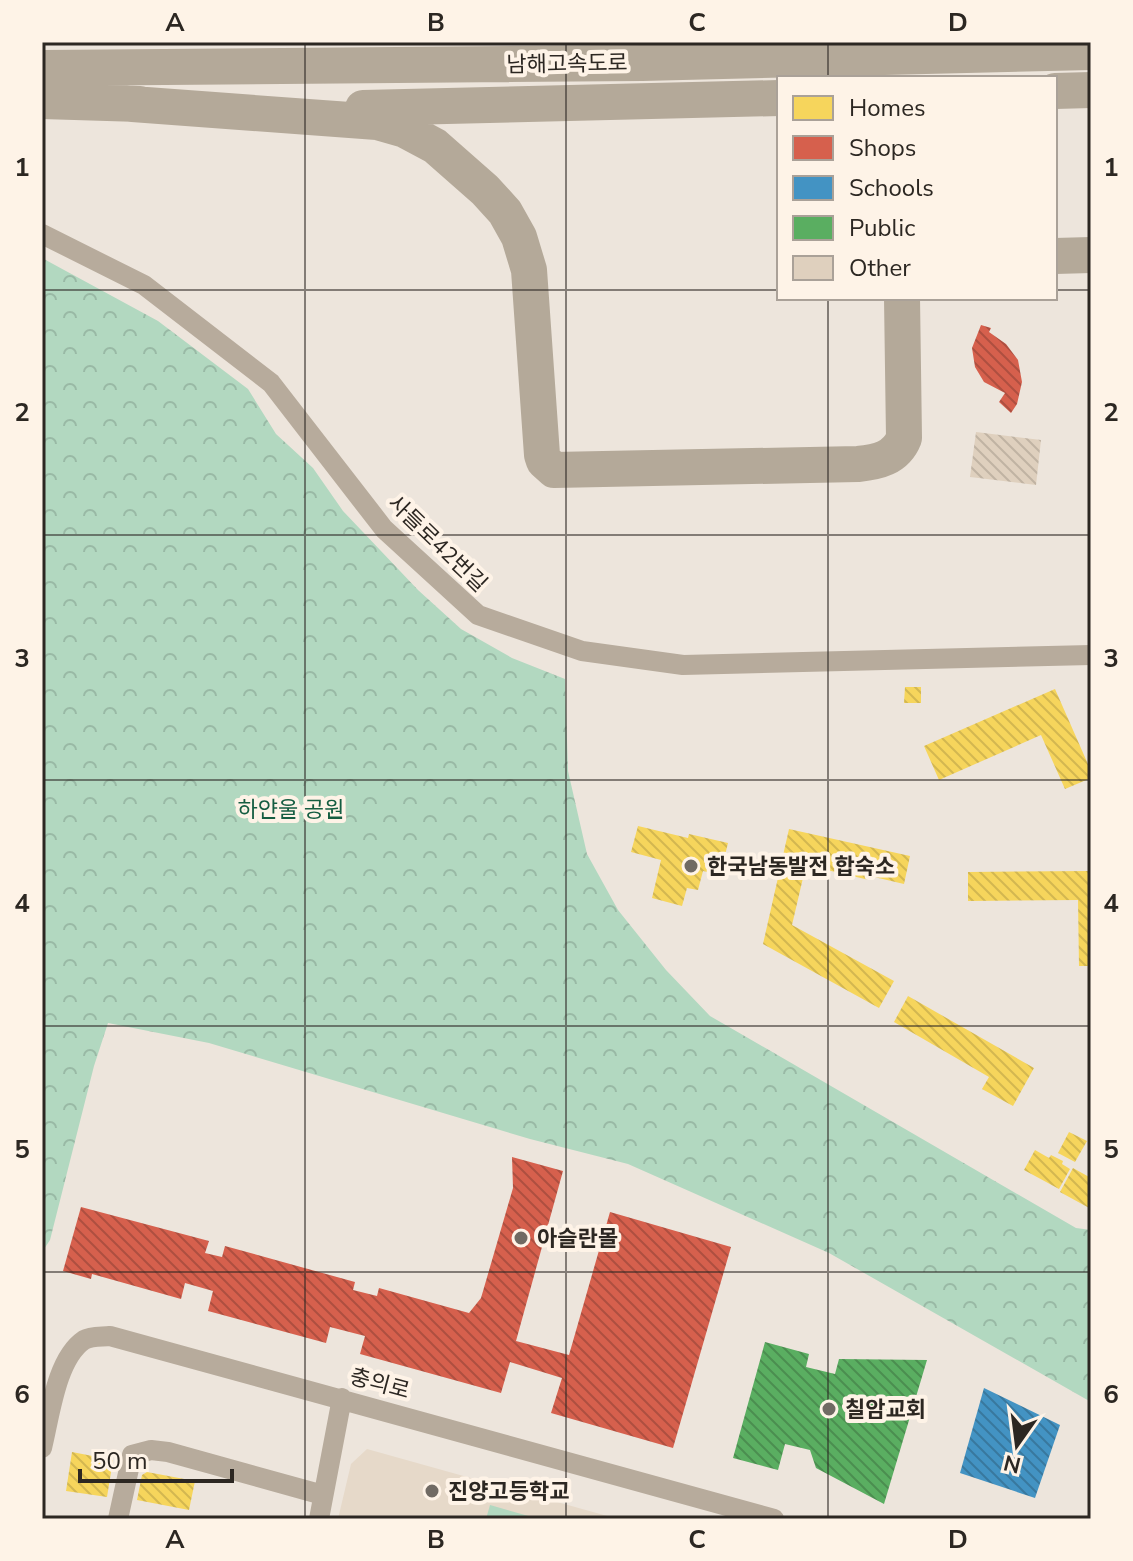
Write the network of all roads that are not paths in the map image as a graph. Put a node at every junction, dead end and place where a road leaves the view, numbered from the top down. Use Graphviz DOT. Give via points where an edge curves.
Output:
graph roads {
  1 [pos="1091,52"];
  2 [pos="42,68"];
  3 [pos="1091,90"];
  4 [pos="1057,91"];
  5 [pos="777,98"];
  6 [pos="42,101"];
  7 [pos="119,103"];
  8 [pos="42,234"];
  9 [pos="1091,255"];
  10 [pos="1057,256"];
  11 [pos="902,300"];
  12 [pos="1091,655"];
  13 [pos="342,1398"];
  14 [pos="42,1448"];
  15 [pos="323,1495"];
  16 [pos="118,1519"];
  17 [pos="319,1519"];
  18 [pos="774,1519"];
  1 -- 2 [label="highway, 남해고속도로" via="642,63"];
  3 -- 4 [label="highway"];
  5 -- 7 [label="highway" via="324,109"];
  6 -- 7 [label="highway"];
  7 -- 11 [label="highway" via="377,122 435,146 460,167 505,212 519,237 529,270 542,455 554,470 858,464 891,455 904,438"];
  8 -- 12 [label="street, 사들로42번길" via="144,285 271,383 384,529 478,615 582,651 683,665"];
  9 -- 10 [label="highway"];
  13 -- 14 [label="street, 충의로" via="110,1336 86,1339 63,1369"];
  13 -- 15 [label="street"];
  13 -- 18 [label="street, 충의로"];
  15 -- 16 [label="street" via="151,1450 132,1455"];
  15 -- 17 [label="street"];
}
